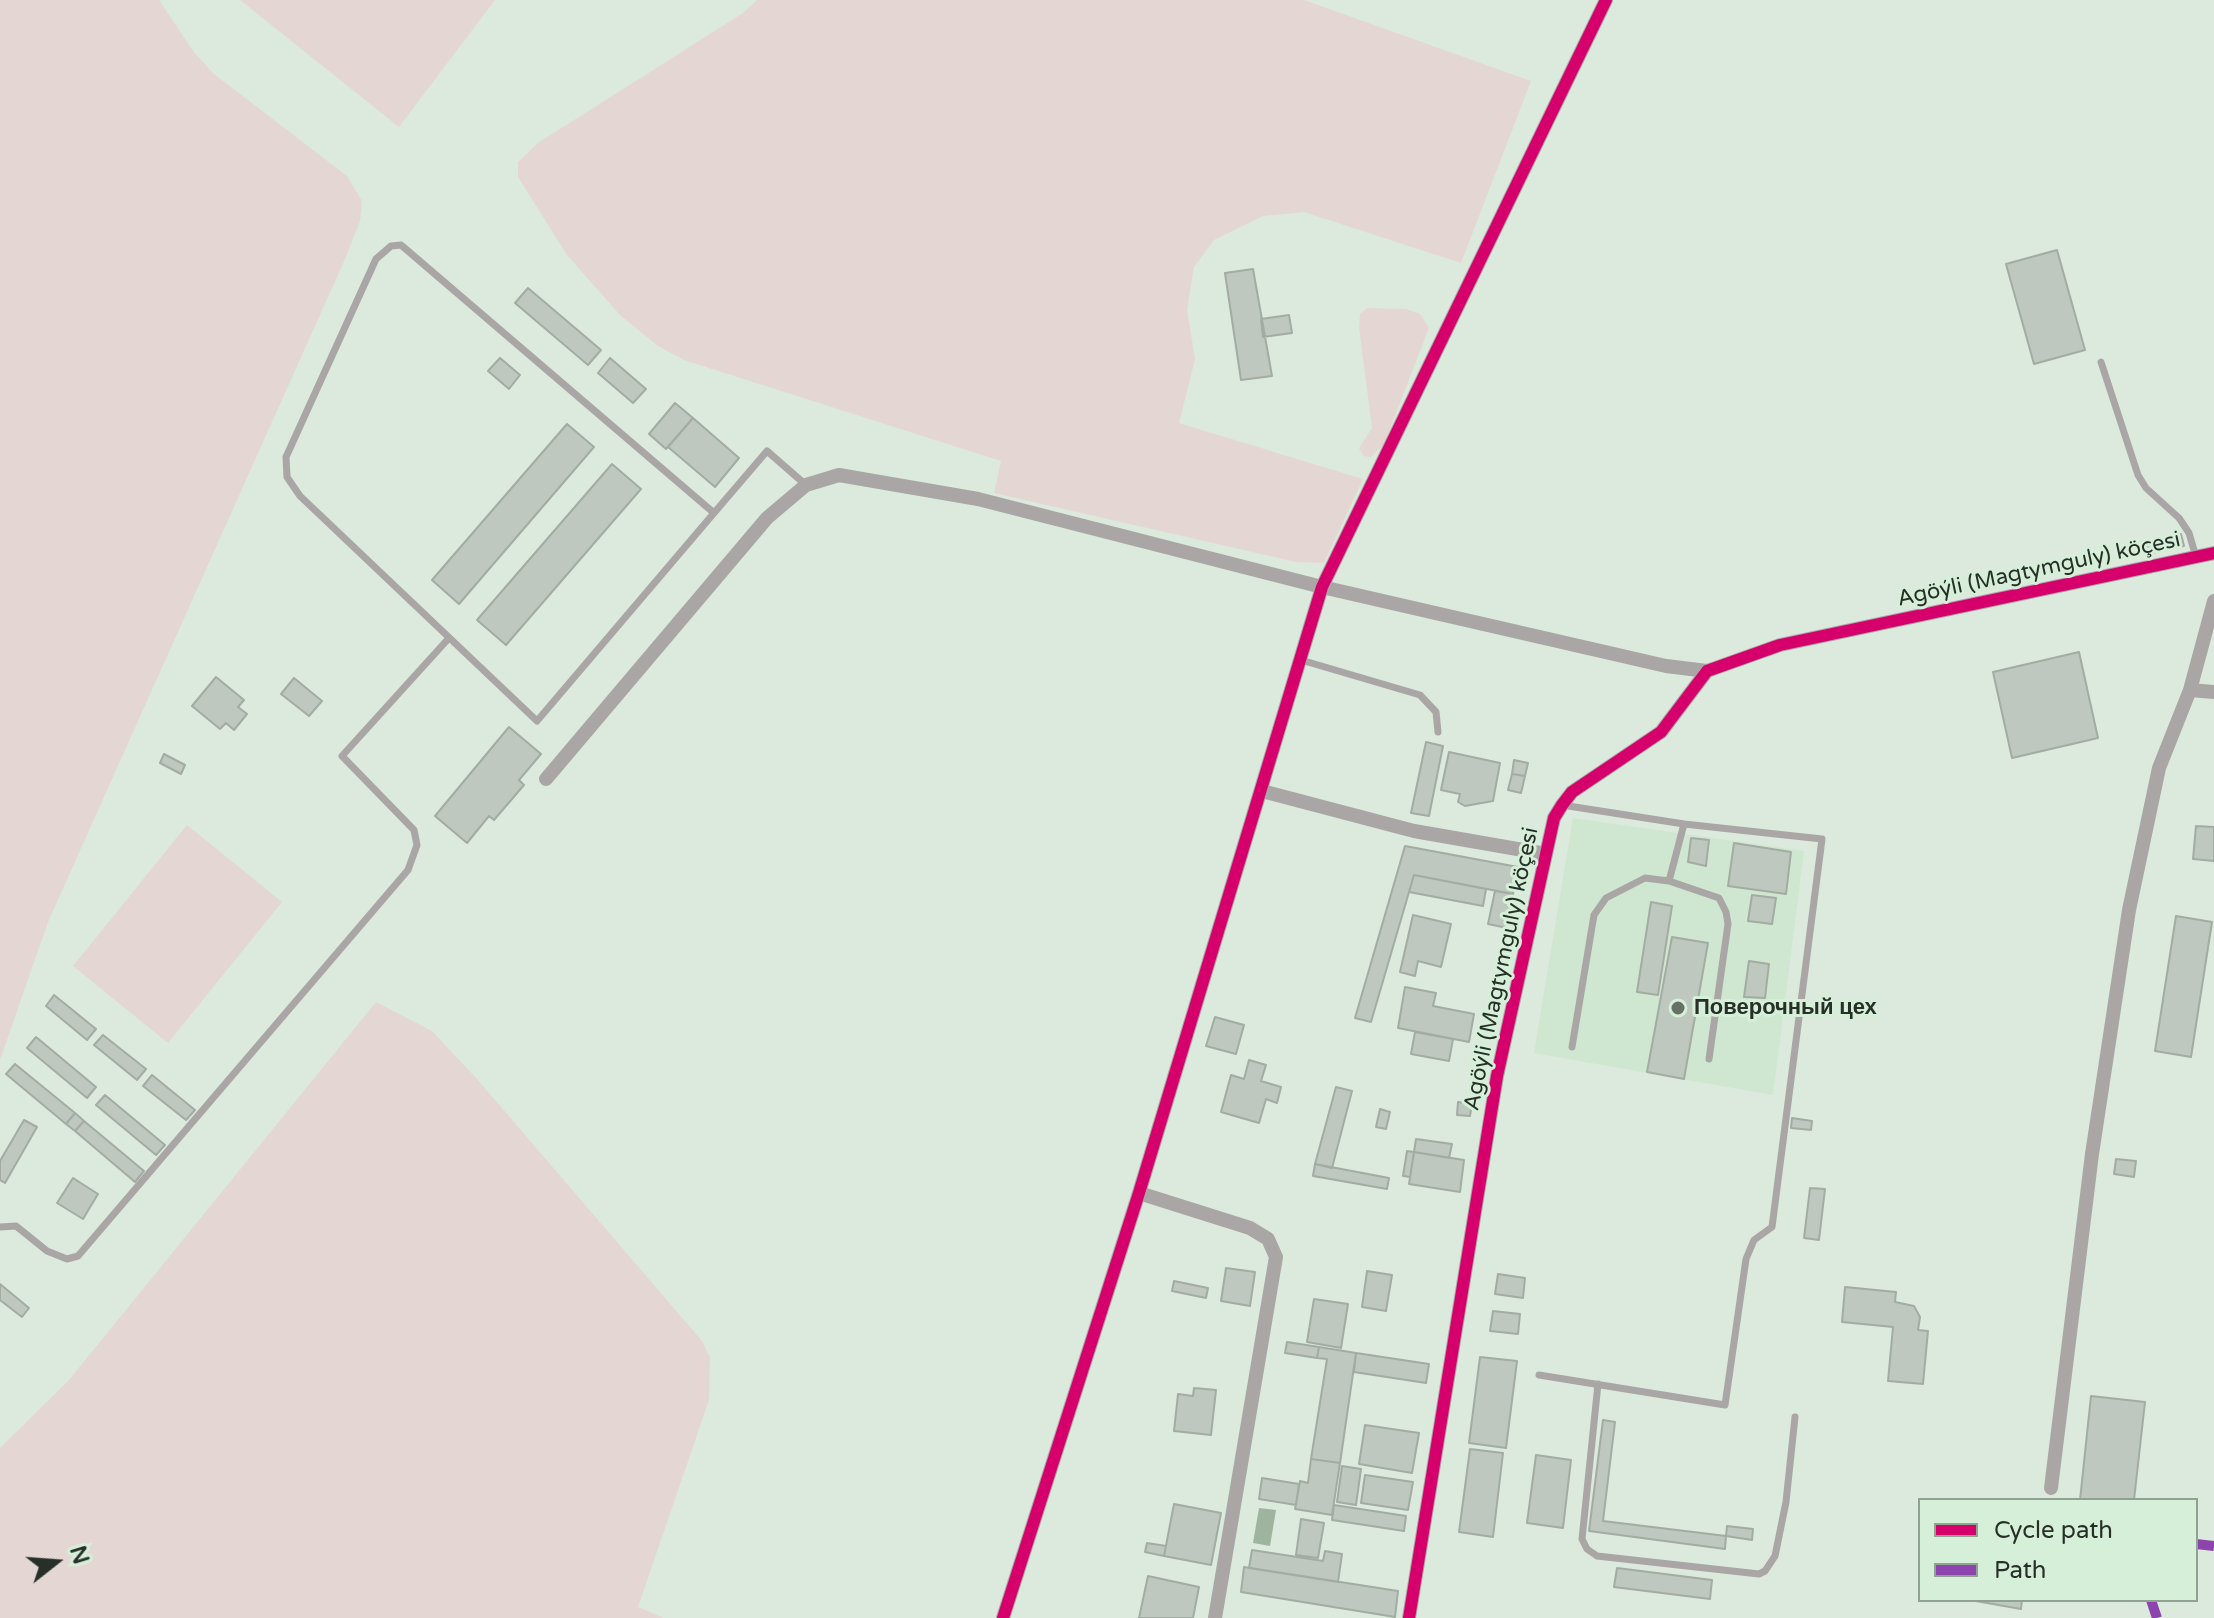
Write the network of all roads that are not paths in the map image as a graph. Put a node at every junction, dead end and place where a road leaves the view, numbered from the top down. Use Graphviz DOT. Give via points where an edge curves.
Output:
graph roads {
  1 [pos="1606,0"];
  2 [pos="2101,362"];
  3 [pos="806,485"];
  4 [pos="714,513"];
  5 [pos="2214,553"];
  6 [pos="2196,557"];
  7 [pos="1322,587"];
  8 [pos="2214,601"];
  9 [pos="449,638"];
  10 [pos="1301,660"];
  11 [pos="1707,671"];
  12 [pos="2190,690"];
  13 [pos="2214,692"];
  14 [pos="1438,732"];
  15 [pos="546,779"];
  16 [pos="1262,791"];
  17 [pos="1562,805"];
  18 [pos="1684,824"];
  19 [pos="1546,854"];
  20 [pos="1669,881"];
  21 [pos="1572,1047"];
  22 [pos="1709,1059"];
  23 [pos="1139,1193"];
  24 [pos="0,1227"];
  25 [pos="1539,1375"];
  26 [pos="1598,1384"];
  27 [pos="1795,1417"];
  28 [pos="2051,1488"];
  29 [pos="1003,1618"];
  30 [pos="1215,1618"];
  31 [pos="1409,1618"];
  1 -- 7 [label="street"];
  2 -- 6 [label="lane" via="2138,475 2179,518"];
  3 -- 4 [label="lane" via="767,451"];
  3 -- 7 [label="street" via="839,475 978,499"];
  3 -- 15 [label="street" via="767,518"];
  4 -- 9 [label="lane" via="537,721"];
  4 -- 9 [label="lane" via="409,249 391,246 376,259 285,466 300,496"];
  5 -- 6 [label="street, Agöýli (Magtymguly) köçesi"];
  6 -- 11 [label="street, Agöýli (Magtymguly) köçesi" via="1780,645"];
  7 -- 10 [label="street"];
  7 -- 11 [label="street"];
  8 -- 12 [label="street"];
  9 -- 24 [label="lane" via="342,756 414,830 417,845 408,870 78,1256 67,1259 47,1251 16,1226"];
  10 -- 14 [label="lane" via="1420,695 1436,712"];
  10 -- 16 [label="street"];
  11 -- 17 [label="street, Agöýli (Magtymguly) köçesi" via="1661,732 1572,792"];
  12 -- 13 [label="street"];
  12 -- 28 [label="street" via="2159,768 2129,910 2092,1154"];
  16 -- 19 [label="street" via="1414,831"];
  16 -- 23 [label="street"];
  17 -- 18 [label="lane"];
  17 -- 19 [label="street, Agöýli (Magtymguly) köçesi"];
  18 -- 20 [label="lane"];
  18 -- 26 [label="lane" via="1822,839 1772,1227 1754,1240 1746,1259 1725,1405"];
  19 -- 31 [label="street, Agöýli (Magtymguly) köçesi" via="1497,1076"];
  20 -- 21 [label="lane" via="1638,880 1606,898 1594,915"];
  20 -- 22 [label="lane" via="1719,898 1726,912"];
  23 -- 29 [label="street"];
  23 -- 30 [label="street" via="1250,1228 1268,1239 1276,1257"];
  25 -- 26 [label="lane"];
  26 -- 27 [label="lane" via="1582,1539 1597,1556 1765,1571 1775,1556 1786,1502"];
}
